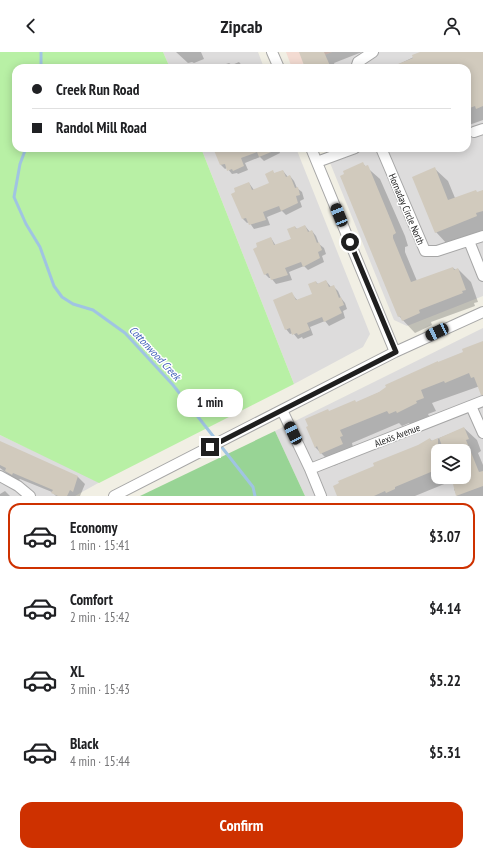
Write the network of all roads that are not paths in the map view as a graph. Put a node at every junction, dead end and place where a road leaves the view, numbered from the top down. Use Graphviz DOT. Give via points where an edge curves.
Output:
graph roads {
  1 [pos="272,52"];
  2 [pos="373,52"];
  3 [pos="276,64"];
  4 [pos="357,64"];
  5 [pos="313,152"];
  6 [pos="343,152"];
  7 [pos="383,152"];
  8 [pos="317,162"];
  9 [pos="483,236"];
  10 [pos="469,241"];
  11 [pos="483,276"];
  12 [pos="483,312"];
  13 [pos="396,352"];
  14 [pos="483,401"];
  15 [pos="471,406"];
  16 [pos="282,410"];
  17 [pos="483,433"];
  18 [pos="310,469"];
  19 [pos="0,476"];
  20 [pos="30,496"];
  21 [pos="114,496"];
  22 [pos="321,496"];
  1 -- 3 [label="street"];
  2 -- 4 [label="street"];
  5 -- 8 [label="street"];
  6 -- 8 [label="street"];
  7 -- 10 [label="street, Hornaday Circle North" via="425,251 437,251"];
  8 -- 13 [label="street"];
  9 -- 10 [label="street"];
  10 -- 11 [label="street"];
  12 -- 13 [label="street"];
  13 -- 16 [label="street"];
  14 -- 15 [label="street, Alexis Avenue"];
  15 -- 17 [label="street"];
  15 -- 18 [label="street, Alexis Avenue"];
  16 -- 18 [label="street"];
  16 -- 21 [label="street"];
  18 -- 22 [label="street"];
  19 -- 20 [label="street"];
}
